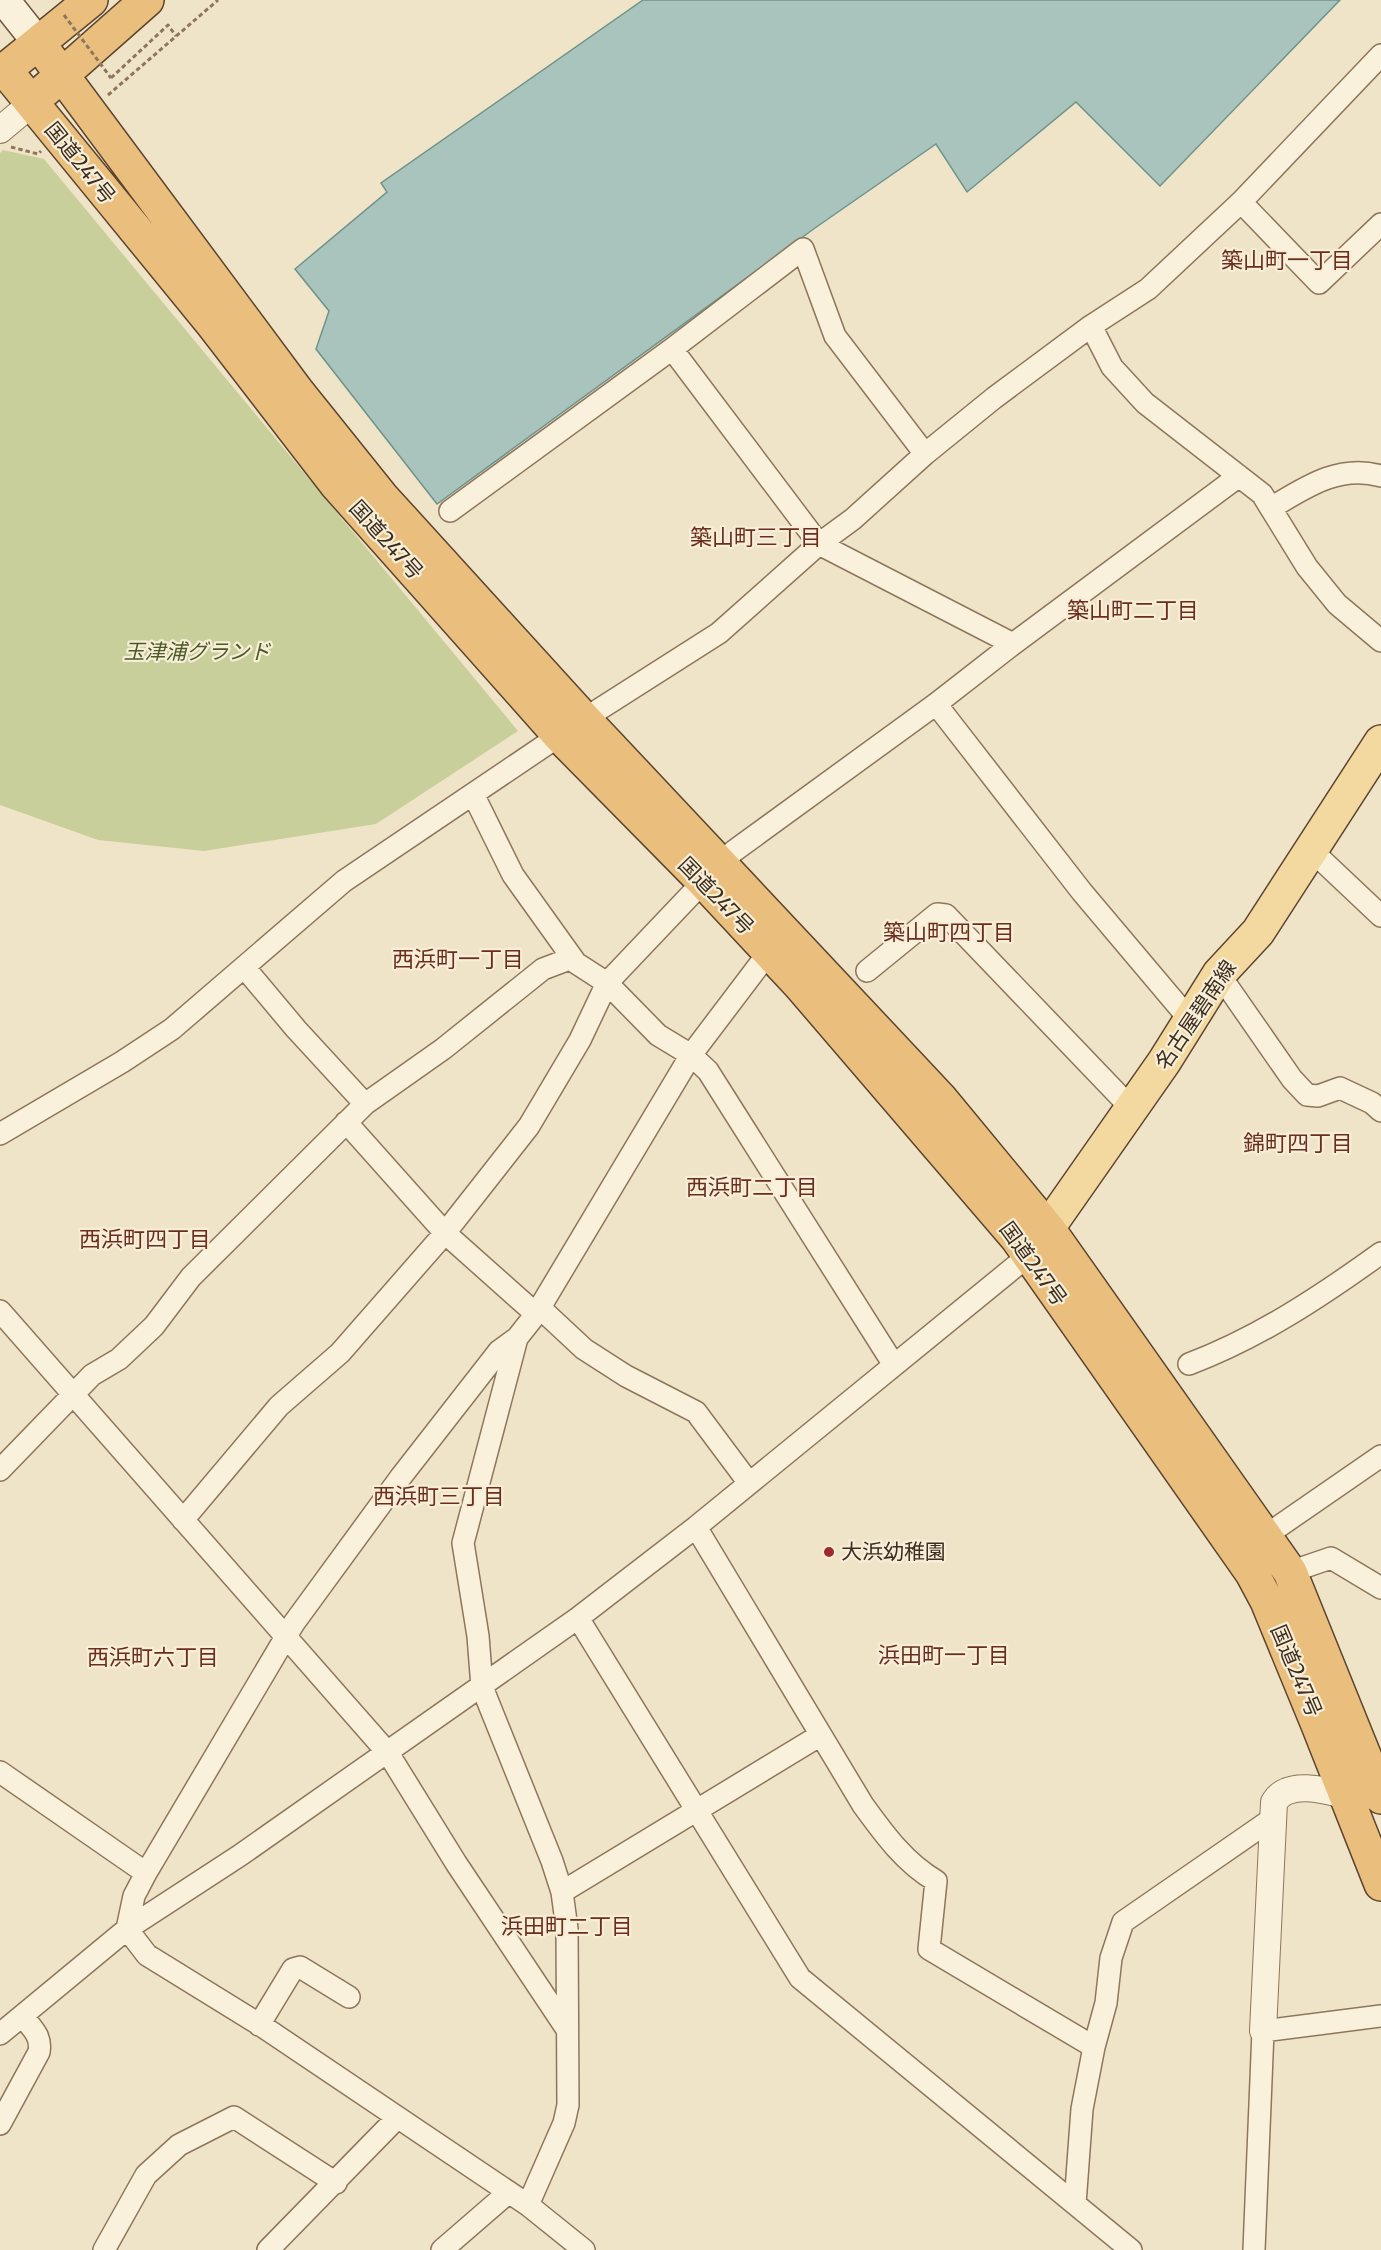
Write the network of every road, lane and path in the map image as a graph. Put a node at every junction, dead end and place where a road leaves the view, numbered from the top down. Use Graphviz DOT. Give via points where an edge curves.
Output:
graph roads {
  1 [pos="4,0"];
  2 [pos="147,0"];
  3 [pos="218,0"];
  4 [pos="78,8"];
  5 [pos="176,36"];
  6 [pos="39,44"];
  7 [pos="1381,55"];
  8 [pos="2,69"];
  9 [pos="61,74"];
  10 [pos="31,104"];
  11 [pos="90,112"];
  12 [pos="3,136"];
  13 [pos="58,137"];
  14 [pos="1241,202"];
  15 [pos="1381,224"];
  16 [pos="1091,326"];
  17 [pos="672,349"];
  18 [pos="925,454"];
  19 [pos="1239,476"];
  20 [pos="1381,476"];
  21 [pos="1271,508"];
  22 [pos="450,512"];
  23 [pos="819,544"];
  24 [pos="1381,641"];
  25 [pos="1013,644"];
  26 [pos="936,704"];
  27 [pos="572,727"];
  28 [pos="1381,742"];
  29 [pos="473,794"];
  30 [pos="1310,849"];
  31 [pos="712,872"];
  32 [pos="1381,916"];
  33 [pos="769,952"];
  34 [pos="572,958"];
  35 [pos="244,967"];
  36 [pos="867,971"];
  37 [pos="1219,974"];
  38 [pos="607,983"];
  39 [pos="1190,1020"];
  40 [pos="691,1055"];
  41 [pos="365,1104"];
  42 [pos="1132,1109"];
  43 [pos="1381,1111"];
  44 [pos="346,1122"];
  45 [pos="0,1134"];
  46 [pos="1049,1230"];
  47 [pos="445,1233"];
  48 [pos="1381,1253"];
  49 [pos="1028,1256"];
  50 [pos="0,1311"];
  51 [pos="538,1311"];
  52 [pos="517,1338"];
  53 [pos="894,1365"];
  54 [pos="1189,1365"];
  55 [pos="73,1394"];
  56 [pos="1381,1456"];
  57 [pos="0,1470"];
  58 [pos="749,1483"];
  59 [pos="183,1520"];
  60 [pos="696,1527"];
  61 [pos="1266,1536"];
  62 [pos="1290,1572"];
  63 [pos="1381,1588"];
  64 [pos="578,1618"];
  65 [pos="285,1637"];
  66 [pos="482,1687"];
  67 [pos="819,1736"];
  68 [pos="388,1752"];
  69 [pos="0,1773"];
  70 [pos="1347,1796"];
  71 [pos="1381,1797"];
  72 [pos="1381,1803"];
  73 [pos="695,1809"];
  74 [pos="1272,1819"];
  75 [pos="146,1873"];
  76 [pos="1381,1884"];
  77 [pos="562,1892"];
  78 [pos="127,1929"];
  79 [pos="349,1997"];
  80 [pos="22,2016"];
  81 [pos="1381,2016"];
  82 [pos="259,2025"];
  83 [pos="566,2028"];
  84 [pos="1263,2031"];
  85 [pos="0,2034"];
  86 [pos="1094,2047"];
  87 [pos="397,2118"];
  88 [pos="0,2124"];
  89 [pos="336,2183"];
  90 [pos="509,2192"];
  91 [pos="1075,2204"];
  92 [pos="528,2205"];
  93 [pos="104,2250"];
  94 [pos="268,2250"];
  95 [pos="442,2250"];
  96 [pos="584,2250"];
  97 [pos="1131,2250"];
  98 [pos="1254,2250"];
  1 -- 6 [label="main road"];
  2 -- 9 [label="highway"];
  3 -- 5 [label="path"];
  4 -- 5 [label="path, bridge" via="111,78 168,25"];
  4 -- 6 [label="highway, 国道247号"];
  5 -- 11 [label="path"];
  6 -- 8 [label="highway, 国道247号"];
  6 -- 9 [label="highway, 国道247号"];
  7 -- 14 [label="street"];
  8 -- 10 [label="highway, 国道247号"];
  9 -- 10 [label="highway"];
  9 -- 11 [label="highway, 国道247号"];
  10 -- 12 [label="street"];
  10 -- 13 [label="highway, 国道247号"];
  11 -- 27 [label="highway, 国道247号" via="297,392"];
  12 -- 13 [label="path" via="12,148 38,154"];
  13 -- 27 [label="highway, 国道247号" via="211,322 336,484"];
  14 -- 15 [label="street" via="1320,283"];
  14 -- 16 [label="street" via="1148,289"];
  16 -- 18 [label="street"];
  16 -- 19 [label="street" via="1112,367 1145,403"];
  17 -- 18 [label="street" via="803,249 835,336"];
  17 -- 22 [label="street"];
  17 -- 23 [label="street"];
  18 -- 23 [label="street"];
  19 -- 21 [label="street" via="1262,494"];
  19 -- 25 [label="street"];
  20 -- 21 [label="street" via="1345,472 1314,483"];
  21 -- 24 [label="street" via="1307,567 1337,604"];
  23 -- 25 [label="street"];
  23 -- 27 [label="street" via="719,633"];
  25 -- 26 [label="street"];
  26 -- 31 [label="street" via="734,851"];
  26 -- 39 [label="street" via="1083,892"];
  27 -- 29 [label="street"];
  27 -- 31 [label="highway, 国道247号"];
  28 -- 30 [label="main road, 名古屋碧南線"];
  29 -- 34 [label="street" via="513,874"];
  29 -- 35 [label="street" via="344,881"];
  30 -- 32 [label="street"];
  30 -- 37 [label="main road, 名古屋碧南線" via="1258,932"];
  31 -- 33 [label="highway, 国道247号"];
  31 -- 38 [label="street"];
  31 -- 46 [label="highway, 国道247号" via="940,1098"];
  33 -- 40 [label="street"];
  33 -- 49 [label="highway, 国道247号" via="1017,1238"];
  34 -- 38 [label="street"];
  34 -- 41 [label="street" via="543,969"];
  35 -- 41 [label="street"];
  35 -- 45 [label="street" via="172,1029"];
  36 -- 42 [label="street" via="937,914 946,915"];
  37 -- 39 [label="main road, 名古屋碧南線"];
  37 -- 43 [label="street" via="1307,1095 1318,1096 1340,1088"];
  38 -- 40 [label="street" via="658,1035"];
  38 -- 47 [label="street" via="580,1040 529,1126"];
  39 -- 42 [label="main road, 名古屋碧南線"];
  40 -- 51 [label="street"];
  40 -- 53 [label="street" via="708,1071"];
  41 -- 44 [label="street"];
  42 -- 46 [label="main road, 名古屋碧南線"];
  44 -- 47 [label="street"];
  44 -- 55 [label="street" via="191,1276 154,1326"];
  46 -- 49 [label="main road, 名古屋碧南線"];
  46 -- 61 [label="highway, 国道247号"];
  47 -- 51 [label="street"];
  47 -- 59 [label="street" via="340,1353 279,1406"];
  48 -- 54 [label="street" via="1332,1288 1234,1347"];
  49 -- 53 [label="street"];
  49 -- 70 [label="highway, 国道247号" via="1252,1574 1267,1601"];
  50 -- 55 [label="street"];
  51 -- 52 [label="street"];
  51 -- 58 [label="street" via="626,1376 696,1412"];
  52 -- 65 [label="street" via="499,1351 400,1478"];
  52 -- 66 [label="street" via="463,1543"];
  53 -- 58 [label="street"];
  55 -- 57 [label="street"];
  55 -- 59 [label="street"];
  56 -- 61 [label="street"];
  58 -- 60 [label="street"];
  59 -- 65 [label="street"];
  60 -- 64 [label="street"];
  60 -- 67 [label="street"];
  61 -- 62 [label="highway, 国道247号"];
  62 -- 63 [label="street" via="1330,1558"];
  62 -- 71 [label="highway, 国道247号"];
  64 -- 66 [label="street"];
  64 -- 73 [label="street"];
  65 -- 68 [label="street"];
  65 -- 75 [label="street"];
  66 -- 68 [label="street" via="453,1703"];
  66 -- 77 [label="street"];
  67 -- 73 [label="street"];
  67 -- 86 [label="street" via="888,1839 920,1872 936,1881 929,1948"];
  68 -- 78 [label="street"];
  68 -- 83 [label="street" via="456,1863"];
  69 -- 75 [label="street"];
  70 -- 72 [label="street"];
  70 -- 74 [label="street" via="1312,1788 1285,1791 1274,1802"];
  70 -- 76 [label="highway, 国道247号"];
  73 -- 77 [label="street"];
  73 -- 91 [label="street" via="800,1978"];
  74 -- 84 [label="street"];
  74 -- 86 [label="street" via="1122,1922"];
  75 -- 78 [label="street" via="134,1896"];
  77 -- 83 [label="street" via="567,1929"];
  78 -- 80 [label="street"];
  78 -- 82 [label="street" via="147,1955"];
  79 -- 82 [label="street" via="300,1967 293,1969"];
  80 -- 85 [label="street"];
  80 -- 88 [label="street" via="41,2043"];
  81 -- 84 [label="street"];
  82 -- 87 [label="street"];
  83 -- 92 [label="street" via="570,2084 567,2114"];
  84 -- 98 [label="street"];
  86 -- 91 [label="street" via="1082,2109"];
  87 -- 89 [label="street"];
  87 -- 90 [label="street"];
  89 -- 93 [label="street" via="234,2116 179,2145 146,2175"];
  89 -- 94 [label="street"];
  90 -- 92 [label="street"];
  90 -- 95 [label="street"];
  91 -- 97 [label="street"];
  92 -- 96 [label="street"];
}
